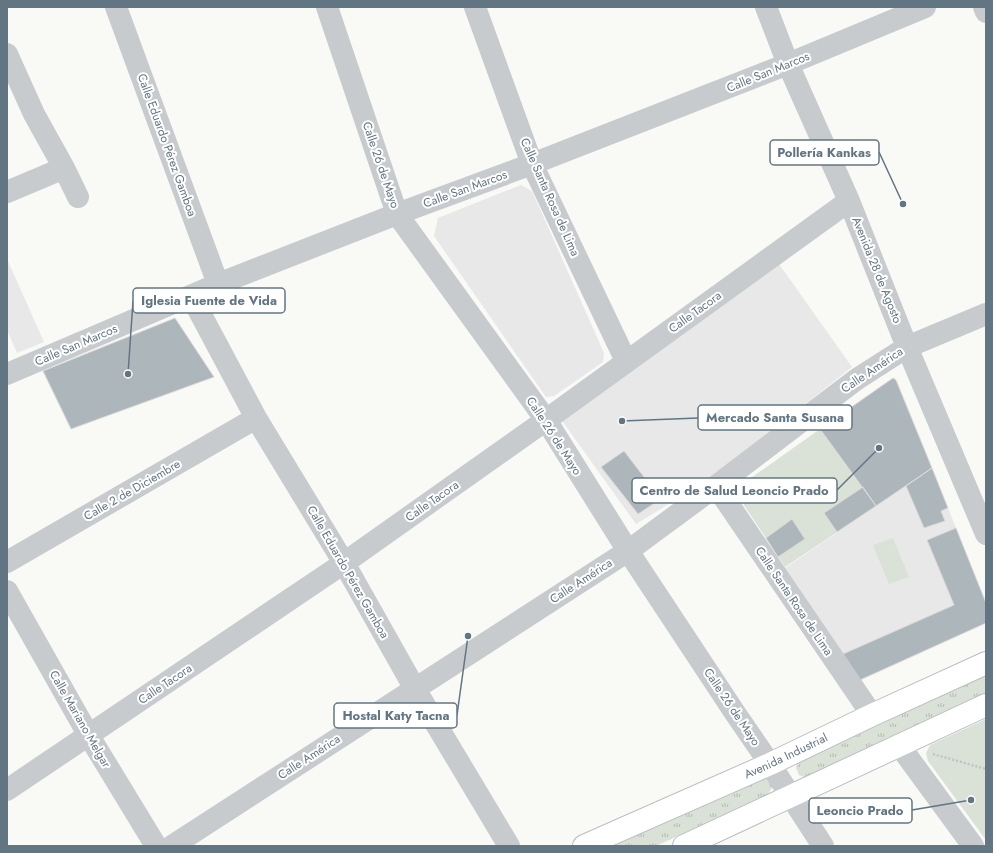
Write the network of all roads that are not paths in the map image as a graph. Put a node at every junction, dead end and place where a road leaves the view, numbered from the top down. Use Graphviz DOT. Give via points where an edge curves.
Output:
graph roads {
  1 [pos="116,7"];
  2 [pos="327,7"];
  3 [pos="475,7"];
  4 [pos="766,7"];
  5 [pos="926,7"];
  6 [pos="984,7"];
  7 [pos="986,12"];
  8 [pos="7,54"];
  9 [pos="788,64"];
  10 [pos="532,164"];
  11 [pos="64,168"];
  12 [pos="7,192"];
  13 [pos="78,197"];
  14 [pos="849,202"];
  15 [pos="397,214"];
  16 [pos="218,284"];
  17 [pos="191,296"];
  18 [pos="986,314"];
  19 [pos="907,347"];
  20 [pos="626,362"];
  21 [pos="7,374"];
  22 [pos="256,418"];
  23 [pos="546,420"];
  24 [pos="716,486"];
  25 [pos="986,534"];
  26 [pos="628,550"];
  27 [pos="7,562"];
  28 [pos="344,563"];
  29 [pos="7,591"];
  30 [pos="986,663"];
  31 [pos="415,689"];
  32 [pos="986,705"];
  33 [pos="872,715"];
  34 [pos="89,736"];
  35 [pos="900,746"];
  36 [pos="770,764"];
  37 [pos="7,790"];
  38 [pos="791,796"];
  39 [pos="156,846"];
  40 [pos="172,846"];
  41 [pos="509,846"];
  42 [pos="584,846"];
  43 [pos="684,846"];
  44 [pos="823,846"];
  45 [pos="974,846"];
  1 -- 16 [label="street, Calle Eduardo Pérez Gamboa"];
  2 -- 15 [label="street, Calle 26 de Mayo"];
  3 -- 10 [label="street, Calle Santa Rosa de Lima"];
  4 -- 9 [label="street, Avenida 28 de Agosto"];
  5 -- 9 [label="street, Calle San Marcos"];
  6 -- 7 [label="street"];
  8 -- 11 [label="street" via="34,114"];
  9 -- 10 [label="street, Calle San Marcos"];
  9 -- 14 [label="street, Avenida 28 de Agosto"];
  10 -- 15 [label="street, Calle San Marcos"];
  10 -- 20 [label="street, Calle Santa Rosa de Lima"];
  11 -- 12 [label="street"];
  11 -- 13 [label="street"];
  14 -- 19 [label="street, Avenida 28 de Agosto"];
  14 -- 20 [label="street, Calle Tacora"];
  15 -- 16 [label="street, Calle San Marcos"];
  15 -- 23 [label="street, Calle 26 de Mayo"];
  16 -- 17 [label="street, Calle San Marcos"];
  17 -- 21 [label="street, Calle San Marcos"];
  17 -- 22 [label="street, Calle Eduardo Pérez Gamboa"];
  18 -- 19 [label="street, Calle América"];
  19 -- 24 [label="street, Calle América" via="857,379"];
  19 -- 25 [label="street, Avenida 28 de Agosto"];
  20 -- 23 [label="street, Calle Tacora"];
  22 -- 27 [label="street, Calle 2 de Diciembre"];
  22 -- 28 [label="street, Calle Eduardo Pérez Gamboa"];
  23 -- 26 [label="street, Calle 26 de Mayo"];
  23 -- 28 [label="street, Calle Tacora"];
  24 -- 26 [label="street, Calle América"];
  24 -- 33 [label="street, Calle Santa Rosa de Lima"];
  26 -- 31 [label="street, Calle América"];
  26 -- 36 [label="street, Calle 26 de Mayo"];
  28 -- 31 [label="street, Calle Eduardo Pérez Gamboa"];
  28 -- 34 [label="street, Calle Tacora"];
  29 -- 34 [label="street, Calle Mariano Melgar"];
  30 -- 33 [label="main road, Avenida Industrial"];
  31 -- 40 [label="street, Calle América"];
  31 -- 41 [label="street, Calle Eduardo Pérez Gamboa"];
  32 -- 35 [label="main road"];
  33 -- 36 [label="main road, Avenida Industrial"];
  34 -- 37 [label="street, Calle Tacora"];
  34 -- 39 [label="street, Calle Mariano Melgar"];
  35 -- 38 [label="main road"];
  35 -- 45 [label="street"];
  36 -- 38 [label="street, Calle 26 de Mayo"];
  36 -- 42 [label="main road, Avenida Industrial"];
  38 -- 43 [label="main road"];
  38 -- 44 [label="street, Calle 26 de Mayo"];
}
